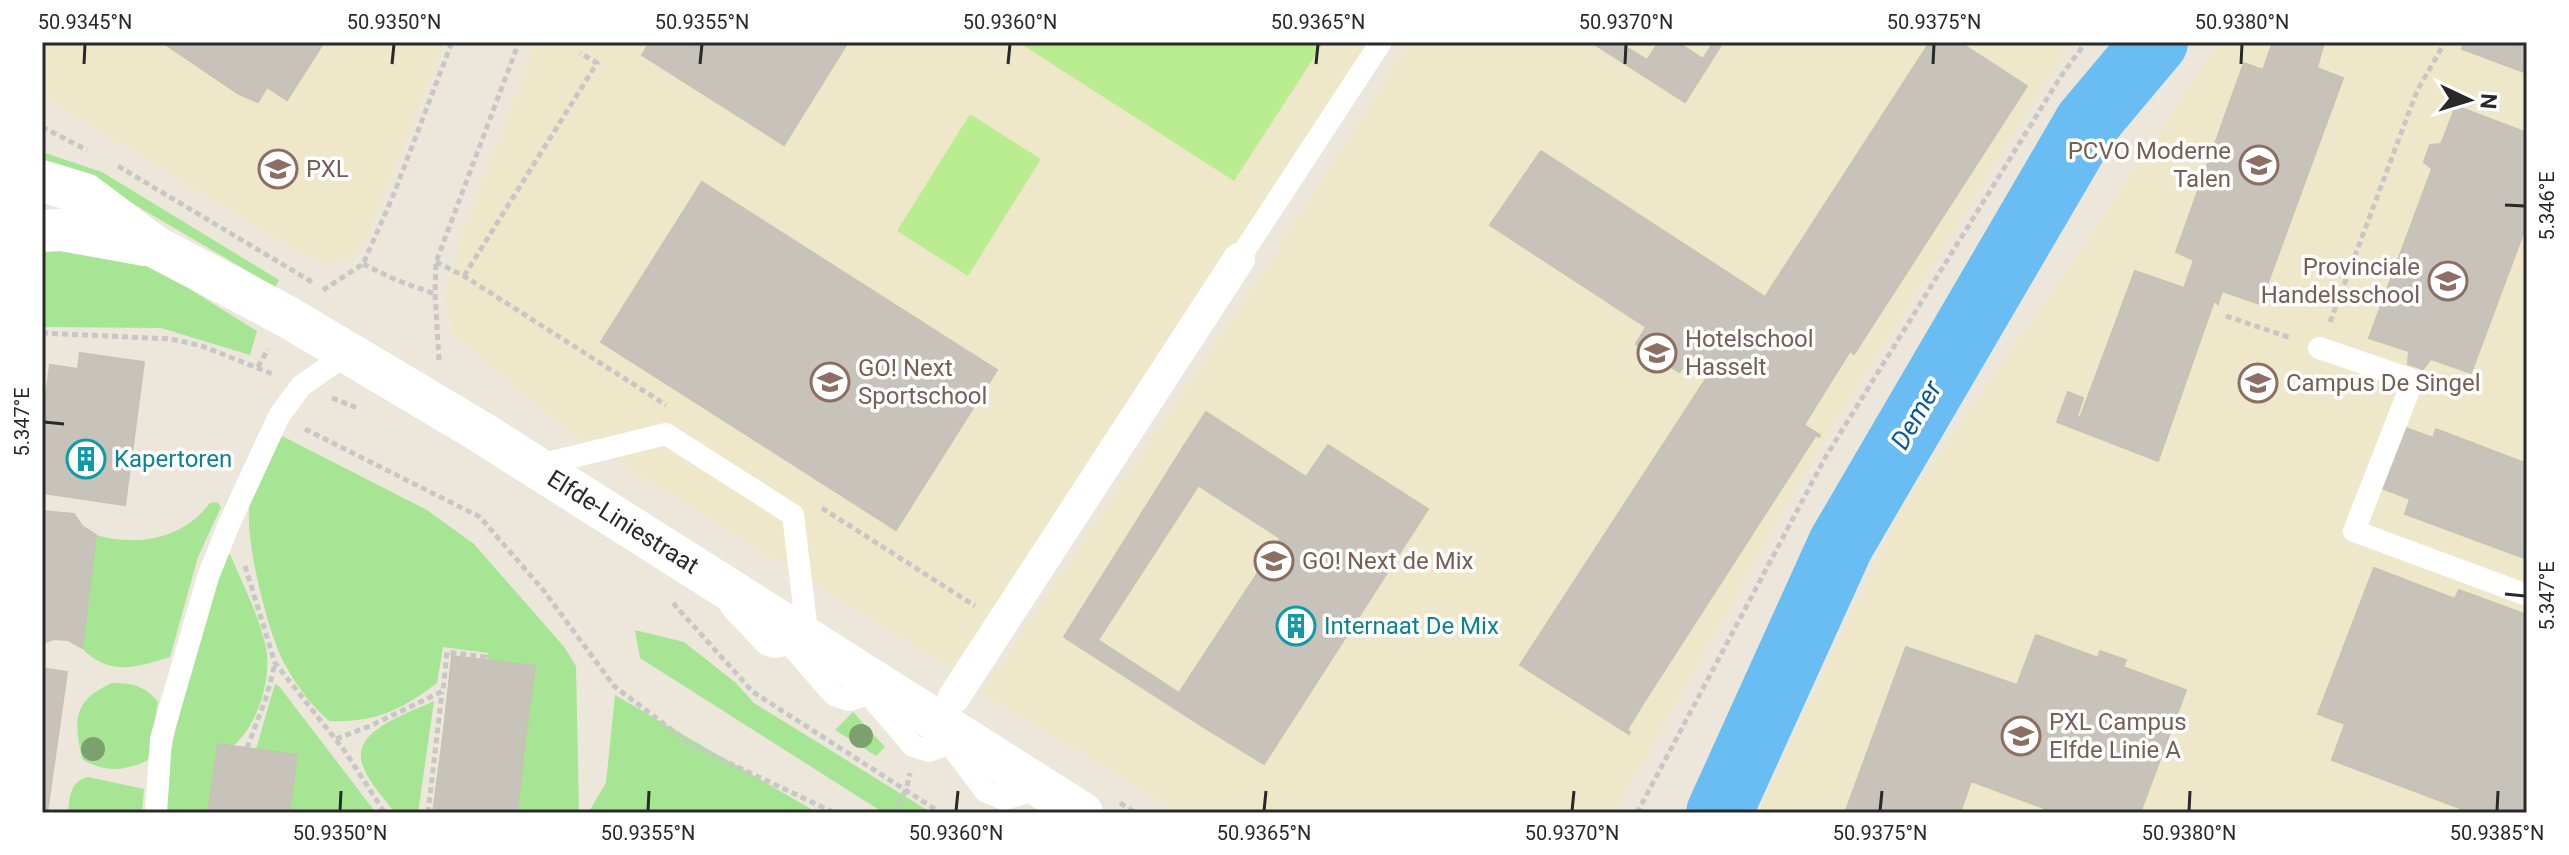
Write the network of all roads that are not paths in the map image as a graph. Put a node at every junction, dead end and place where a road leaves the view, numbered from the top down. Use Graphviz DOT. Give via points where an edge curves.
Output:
graph roads {
  1 [pos="1381,42"];
  2 [pos="42,181"];
  3 [pos="42,231"];
  4 [pos="154,246"];
  5 [pos="1239,259"];
  6 [pos="2319,348"];
  7 [pos="348,353"];
  8 [pos="534,466"];
  9 [pos="2527,595"];
  10 [pos="790,634"];
  11 [pos="949,724"];
  12 [pos="1030,790"];
  13 [pos="156,813"];
  14 [pos="1082,813"];
  1 -- 5 [label="lane"];
  2 -- 4 [label="street, Elfde-Liniestraat" via="85,194"];
  3 -- 4 [label="street, Elfde-Liniestraat"];
  4 -- 7 [label="street, Elfde-Liniestraat"];
  5 -- 11 [label="street" via="1001,623"];
  6 -- 9 [label="lane" via="2413,380 2354,531"];
  7 -- 8 [label="street, Elfde-Liniestraat"];
  7 -- 13 [label="lane" via="301,386 279,416 229,524 208,577 161,739"];
  8 -- 10 [label="street, Elfde-Liniestraat" via="678,580"];
  8 -- 10 [label="lane" via="666,434 793,515"];
  10 -- 11 [label="street, Elfde-Liniestraat" via="868,683"];
  11 -- 12 [label="street, Elfde-Liniestraat"];
  12 -- 14 [label="street, Elfde-Liniestraat"];
}
